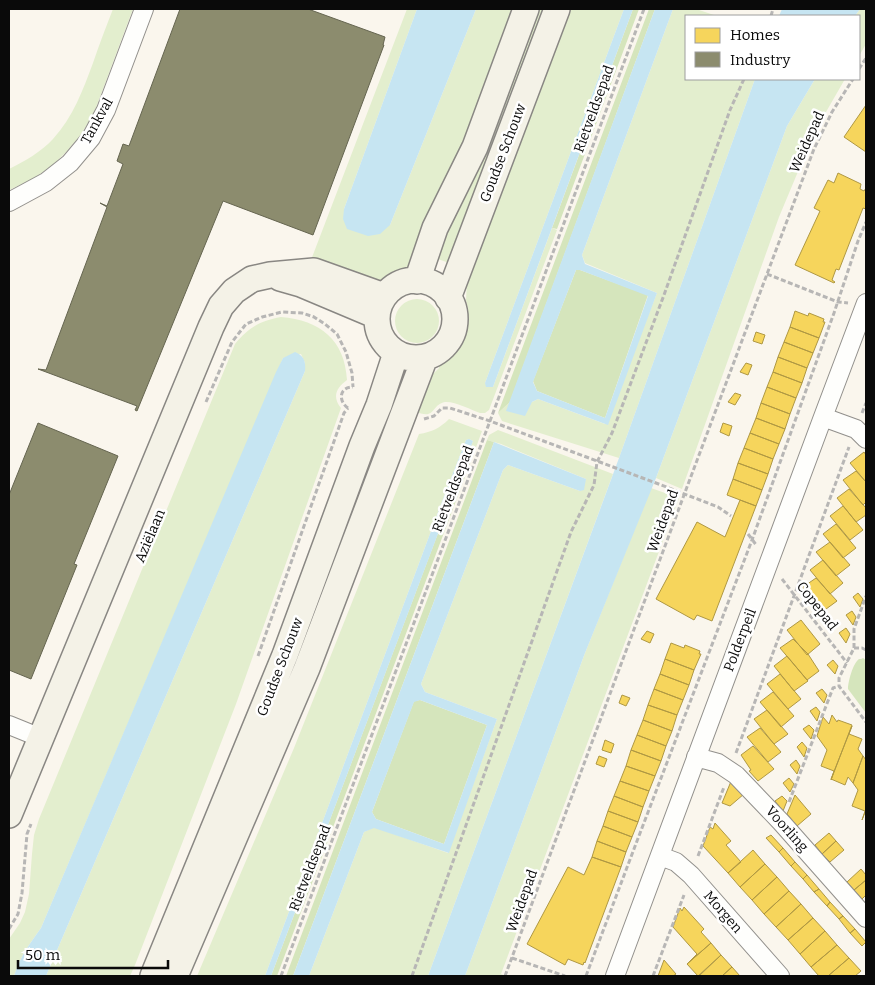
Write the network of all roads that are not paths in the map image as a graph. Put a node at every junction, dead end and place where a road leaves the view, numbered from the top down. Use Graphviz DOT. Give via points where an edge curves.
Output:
graph roads {
  1 [pos="144,9"];
  2 [pos="526,9"];
  3 [pos="557,9"];
  4 [pos="9,202"];
  5 [pos="417,280"];
  6 [pos="448,298"];
  7 [pos="866,304"];
  8 [pos="381,306"];
  9 [pos="396,353"];
  10 [pos="425,357"];
  11 [pos="823,417"];
  12 [pos="861,434"];
  13 [pos="9,725"];
  14 [pos="41,738"];
  15 [pos="696,757"];
  16 [pos="9,816"];
  17 [pos="660,856"];
  18 [pos="866,918"];
  19 [pos="154,976"];
  20 [pos="175,976"];
  21 [pos="615,976"];
  22 [pos="780,976"];
  1 -- 4 [label="street, Tankval" via="106,110 91,138 70,163 46,182"];
  2 -- 5 [label="main road, Goudse Schouw" via="475,147 435,228"];
  3 -- 6 [label="main road, Goudse Schouw"];
  5 -- 6 [label="main road" via="435,285"];
  5 -- 8 [label="main road" via="402,283 389,291"];
  6 -- 10 [label="main road" via="455,315 452,334 442,349"];
  7 -- 11 [label="street, Polderpeil"];
  8 -- 9 [label="main road" via="378,329 386,345"];
  8 -- 14 [label="main road, Aziëlaan" via="314,271 252,279 234,291 221,306"];
  9 -- 10 [label="main road" via="407,358"];
  9 -- 19 [label="main road, Goudse Schouw" via="285,655"];
  10 -- 20 [label="main road, Goudse Schouw" via="307,668"];
  11 -- 12 [label="street"];
  11 -- 15 [label="street, Polderpeil"];
  13 -- 14 [label="street"];
  14 -- 16 [label="main road, Aziëlaan"];
  15 -- 17 [label="street, Polderpeil"];
  15 -- 18 [label="street, Voorling" via="718,763 736,775"];
  17 -- 21 [label="street, Polderpeil"];
  17 -- 22 [label="street, Morgen" via="676,862 691,875"];
}
